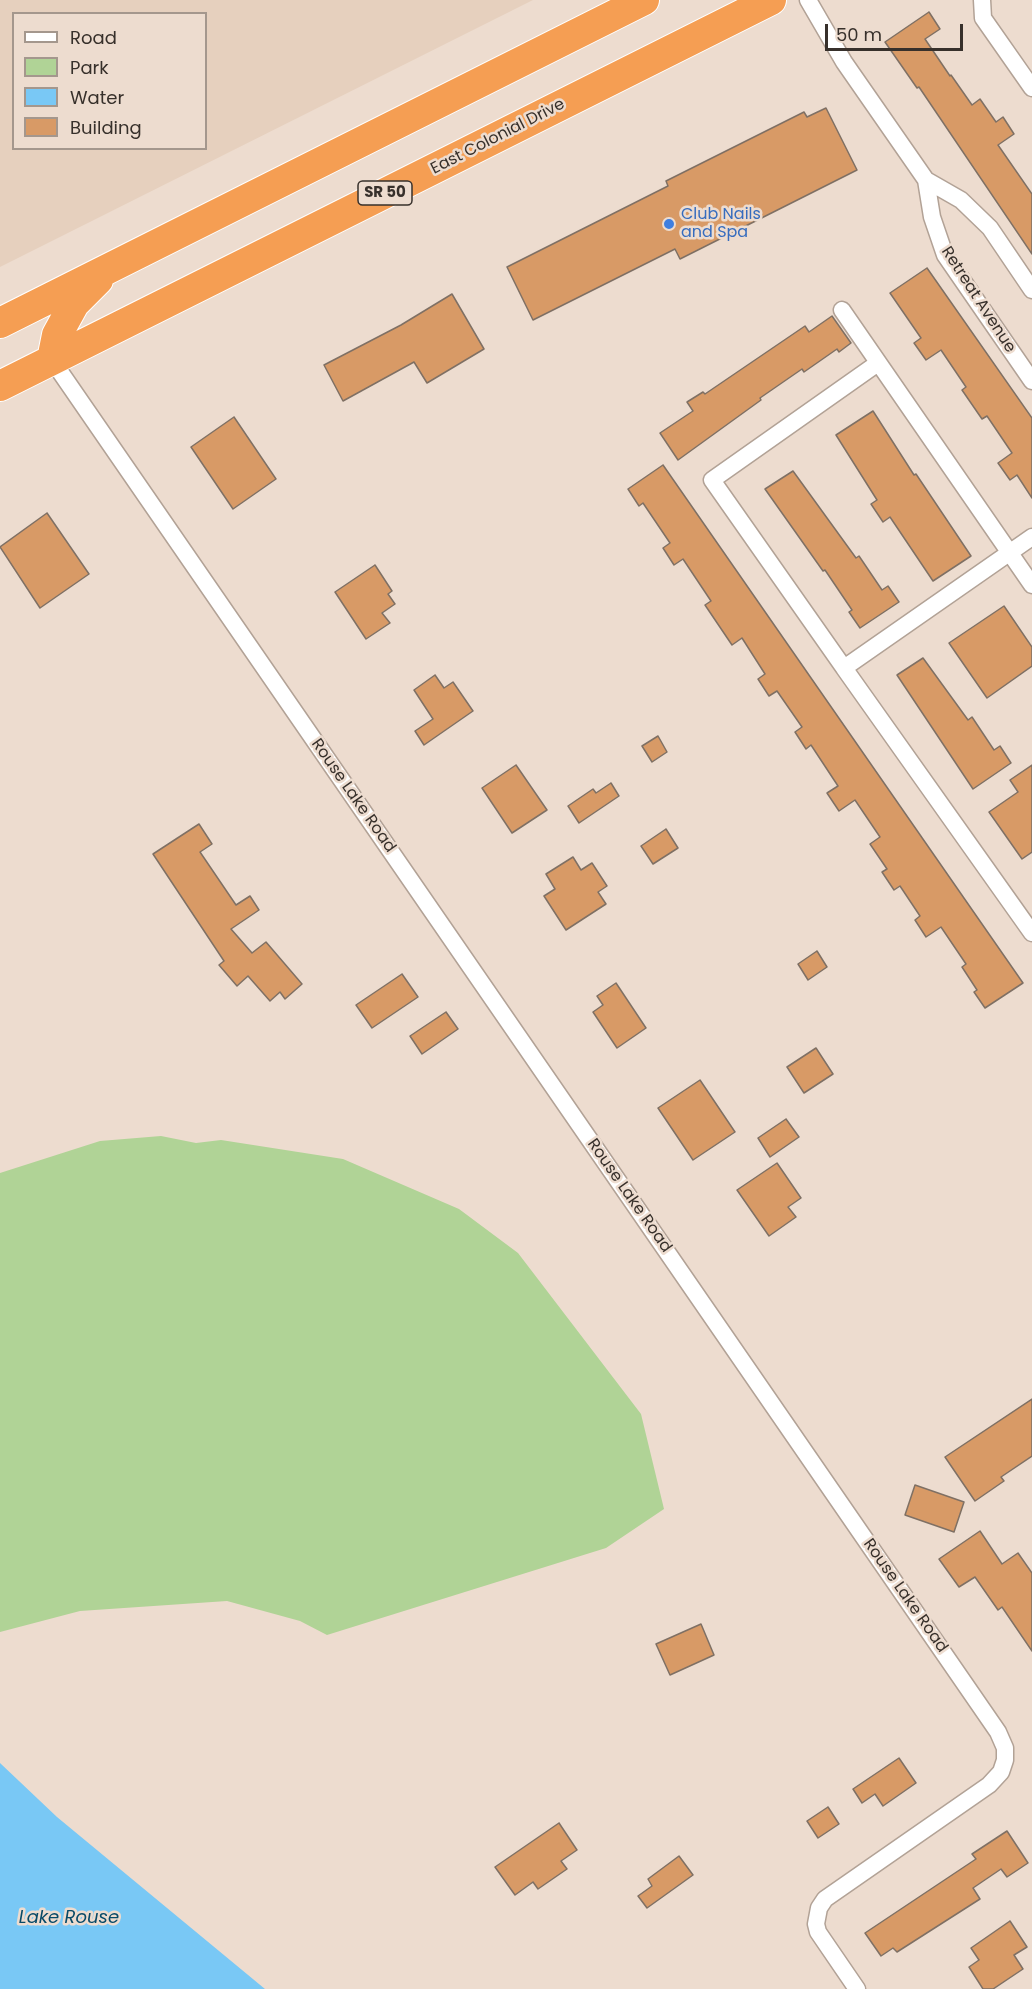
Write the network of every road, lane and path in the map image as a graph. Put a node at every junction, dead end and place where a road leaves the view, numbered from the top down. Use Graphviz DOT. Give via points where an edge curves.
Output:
graph roads {
  1 [pos="644,0"];
  2 [pos="771,0"];
  3 [pos="808,0"];
  4 [pos="982,0"];
  5 [pos="1032,88"];
  6 [pos="926,180"];
  7 [pos="110,268"];
  8 [pos="1032,290"];
  9 [pos="842,310"];
  10 [pos="0,323"];
  11 [pos="52,360"];
  12 [pos="878,363"];
  13 [pos="1032,381"];
  14 [pos="0,386"];
  15 [pos="1032,537"];
  16 [pos="1009,552"];
  17 [pos="1032,585"];
  18 [pos="844,668"];
  19 [pos="1032,933"];
  20 [pos="857,1989"];
  1 -- 7 [label="highway"];
  2 -- 11 [label="highway, East Colonial Drive / SR 50"];
  3 -- 6 [label="street, Retreat Avenue" via="844,62"];
  4 -- 5 [label="street" via="983,18"];
  6 -- 8 [label="street, Retreat Avenue" via="961,200 990,228"];
  6 -- 13 [label="street, Retreat Avenue" via="932,218 945,255"];
  7 -- 10 [label="highway"];
  7 -- 11 [label="highway" via="74,304 57,335"];
  9 -- 12 [label="street"];
  11 -- 14 [label="highway, East Colonial Drive / SR 50"];
  11 -- 20 [label="street, Rouse Lake Road" via="998,1732 1005,1760 1001,1772 989,1785 825,1899 819,1908 818,1932"];
  12 -- 16 [label="street"];
  12 -- 18 [label="street" via="712,480"];
  15 -- 16 [label="street"];
  16 -- 17 [label="street"];
  16 -- 18 [label="street"];
  18 -- 19 [label="street"];
}
